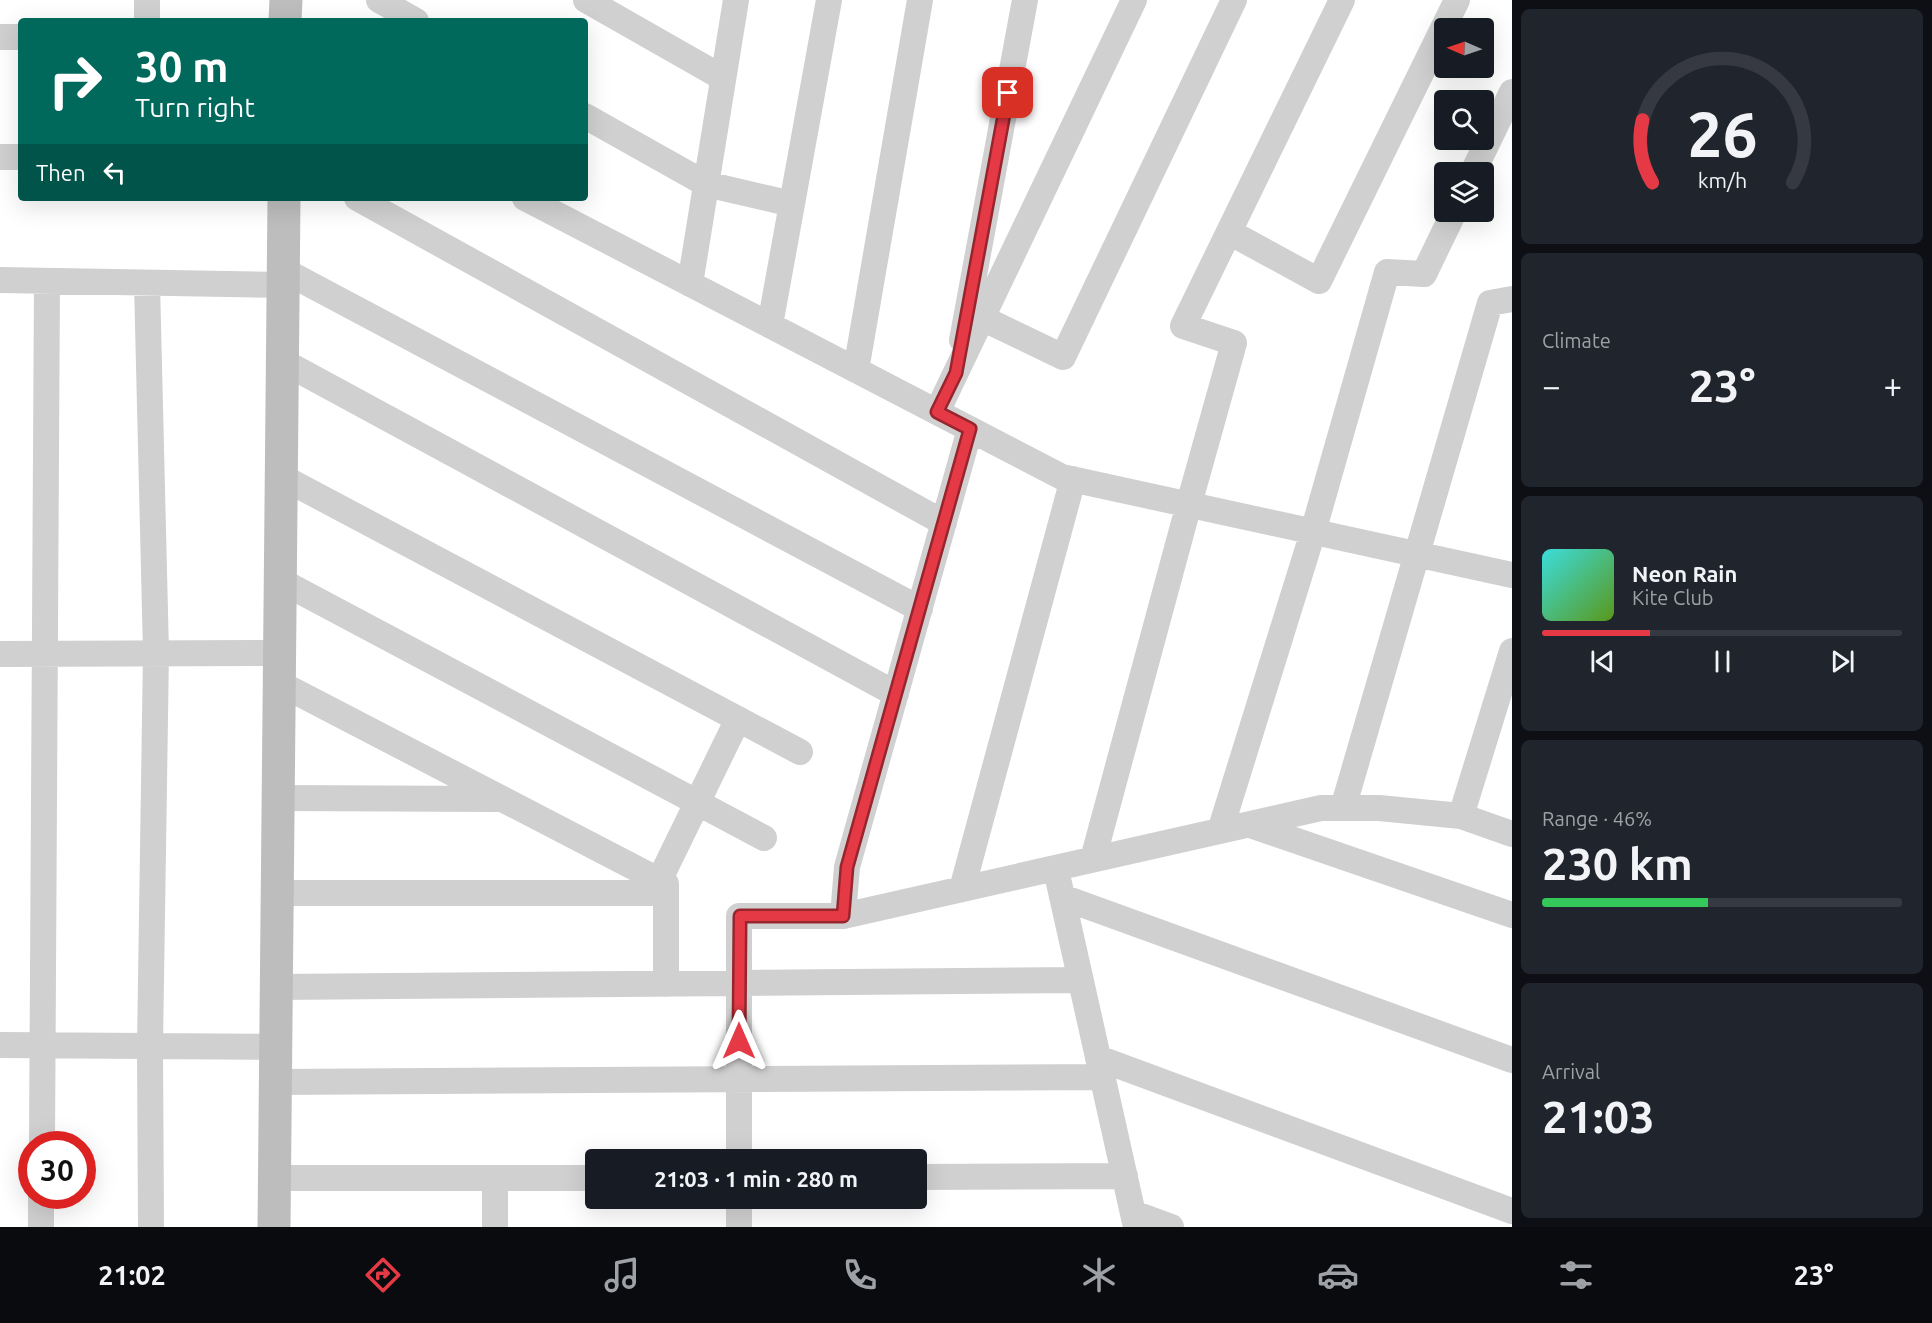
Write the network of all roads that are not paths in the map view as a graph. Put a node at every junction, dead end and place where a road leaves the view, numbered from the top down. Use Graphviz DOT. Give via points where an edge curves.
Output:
graph roads {
  1 [pos="147,0"];
  2 [pos="286,0"];
  3 [pos="379,0"];
  4 [pos="586,0"];
  5 [pos="735,0"];
  6 [pos="829,0"];
  7 [pos="920,0"];
  8 [pos="1025,0"];
  9 [pos="1234,0"];
  10 [pos="1342,0"];
  11 [pos="1456,0"];
  12 [pos="1131,1"];
  13 [pos="147,18"];
  14 [pos="285,18"];
  15 [pos="411,18"];
  16 [pos="0,37"];
  17 [pos="18,37"];
  18 [pos="723,78"];
  19 [pos="1512,92"];
  20 [pos="588,118"];
  21 [pos="0,157"];
  22 [pos="18,157"];
  23 [pos="1478,162"];
  24 [pos="706,184"];
  25 [pos="284,201"];
  26 [pos="362,201"];
  27 [pos="531,201"];
  28 [pos="792,204"];
  29 [pos="1449,222"];
  30 [pos="1229,232"];
  31 [pos="283,277"];
  32 [pos="0,280"];
  33 [pos="47,281"];
  34 [pos="147,282"];
  35 [pos="690,284"];
  36 [pos="1512,299"];
  37 [pos="982,318"];
  38 [pos="770,325"];
  39 [pos="282,362"];
  40 [pos="856,370"];
  41 [pos="956,373"];
  42 [pos="937,412"];
  43 [pos="970,429"];
  44 [pos="282,477"];
  45 [pos="1073,479"];
  46 [pos="1189,504"];
  47 [pos="944,523"];
  48 [pos="1313,532"];
  49 [pos="1418,555"];
  50 [pos="1512,575"];
  51 [pos="280,581"];
  52 [pos="920,609"];
  53 [pos="1512,651"];
  54 [pos="45,653"];
  55 [pos="156,653"];
  56 [pos="0,654"];
  57 [pos="279,668"];
  58 [pos="896,694"];
  59 [pos="738,719"];
  60 [pos="800,752"];
  61 [pos="278,798"];
  62 [pos="502,799"];
  63 [pos="697,802"];
  64 [pos="1343,808"];
  65 [pos="1461,816"];
  66 [pos="1250,824"];
  67 [pos="1220,831"];
  68 [pos="1512,834"];
  69 [pos="764,838"];
  70 [pos="1093,860"];
  71 [pos="1055,868"];
  72 [pos="662,887"];
  73 [pos="962,889"];
  74 [pos="278,893"];
  75 [pos="1062,897"];
  76 [pos="1512,915"];
  77 [pos="843,916"];
  78 [pos="1080,980"];
  79 [pos="739,983"];
  80 [pos="666,984"];
  81 [pos="277,987"];
  82 [pos="0,1044"];
  83 [pos="42,1045"];
  84 [pos="150,1046"];
  85 [pos="276,1047"];
  86 [pos="1512,1060"];
  87 [pos="1101,1068"];
  88 [pos="739,1079"];
  89 [pos="276,1082"];
  90 [pos="42,1131"];
  91 [pos="739,1149"];
  92 [pos="1125,1176"];
  93 [pos="927,1177"];
  94 [pos="275,1178"];
  95 [pos="495,1178"];
  96 [pos="585,1178"];
  97 [pos="41,1209"];
  98 [pos="739,1209"];
  99 [pos="1512,1211"];
  100 [pos="1135,1220"];
  101 [pos="41,1227"];
  102 [pos="151,1227"];
  103 [pos="274,1227"];
  104 [pos="495,1227"];
  105 [pos="739,1227"];
  106 [pos="1171,1227"];
  1 -- 13 [label="street"];
  2 -- 14 [label="street"];
  3 -- 15 [label="street"];
  4 -- 18 [label="street"];
  5 -- 18 [label="street"];
  6 -- 28 [label="street"];
  7 -- 40 [label="street"];
  8 -- 41 [label="street"];
  9 -- 37 [label="street" via="1063,357"];
  10 -- 30 [label="street"];
  11 -- 30 [label="street" via="1319,281"];
  12 -- 37 [label="street"];
  16 -- 17 [label="street"];
  18 -- 24 [label="street"];
  19 -- 23 [label="street"];
  20 -- 24 [label="street"];
  21 -- 22 [label="street"];
  24 -- 28 [label="street"];
  24 -- 35 [label="street"];
  25 -- 31 [label="street"];
  26 -- 47 [label="street"];
  27 -- 35 [label="street"];
  28 -- 38 [label="street"];
  29 -- 48 [label="street" via="1424,274 1387,272"];
  30 -- 46 [label="street" via="1183,326 1234,343"];
  31 -- 34 [label="street"];
  31 -- 39 [label="street"];
  31 -- 52 [label="street"];
  32 -- 33 [label="street"];
  33 -- 34 [label="street"];
  33 -- 54 [label="street"];
  34 -- 55 [label="street"];
  35 -- 38 [label="street"];
  36 -- 49 [label="street" via="1490,303"];
  37 -- 41 [label="street"];
  38 -- 40 [label="street"];
  39 -- 44 [label="street"];
  39 -- 58 [label="street"];
  40 -- 42 [label="street"];
  41 -- 42 [label="street"];
  42 -- 43 [label="street"];
  43 -- 45 [label="street" via="1062,477"];
  43 -- 47 [label="street"];
  44 -- 51 [label="street"];
  44 -- 59 [label="street"];
  45 -- 46 [label="street"];
  45 -- 73 [label="street"];
  46 -- 48 [label="street"];
  46 -- 70 [label="street"];
  47 -- 52 [label="street"];
  48 -- 49 [label="street"];
  48 -- 67 [label="street"];
  49 -- 50 [label="street"];
  49 -- 64 [label="street"];
  51 -- 57 [label="street"];
  51 -- 63 [label="street"];
  52 -- 58 [label="street"];
  53 -- 65 [label="street"];
  54 -- 55 [label="street"];
  54 -- 56 [label="street"];
  54 -- 83 [label="street"];
  55 -- 57 [label="street"];
  55 -- 84 [label="street"];
  57 -- 61 [label="street"];
  57 -- 62 [label="street"];
  58 -- 77 [label="street" via="847,867"];
  59 -- 60 [label="street"];
  59 -- 63 [label="street"];
  61 -- 62 [label="street"];
  61 -- 74 [label="street"];
  62 -- 72 [label="street"];
  63 -- 69 [label="street"];
  63 -- 72 [label="street"];
  64 -- 65 [label="street"];
  64 -- 66 [label="street" via="1321,808"];
  65 -- 68 [label="street"];
  66 -- 67 [label="street"];
  66 -- 76 [label="street"];
  67 -- 70 [label="street"];
  70 -- 71 [label="street"];
  71 -- 73 [label="street"];
  71 -- 75 [label="street"];
  72 -- 74 [label="street"];
  72 -- 80 [label="street"];
  73 -- 77 [label="street"];
  74 -- 81 [label="street"];
  75 -- 78 [label="street"];
  75 -- 86 [label="street"];
  77 -- 79 [label="street" via="740,916"];
  78 -- 79 [label="street"];
  78 -- 87 [label="street"];
  79 -- 80 [label="street"];
  79 -- 88 [label="street"];
  80 -- 81 [label="street"];
  81 -- 85 [label="street"];
  82 -- 83 [label="street"];
  83 -- 84 [label="street"];
  83 -- 90 [label="street"];
  84 -- 85 [label="street"];
  84 -- 102 [label="street"];
  85 -- 89 [label="street"];
  87 -- 88 [label="street"];
  87 -- 92 [label="street"];
  87 -- 99 [label="street"];
  88 -- 89 [label="street"];
  88 -- 91 [label="street"];
  89 -- 94 [label="street"];
  92 -- 93 [label="street"];
  92 -- 100 [label="street"];
  94 -- 95 [label="street"];
  94 -- 103 [label="street"];
  95 -- 96 [label="street"];
  95 -- 104 [label="street"];
  97 -- 101 [label="street"];
  98 -- 105 [label="street"];
  100 -- 106 [label="street"];
}
